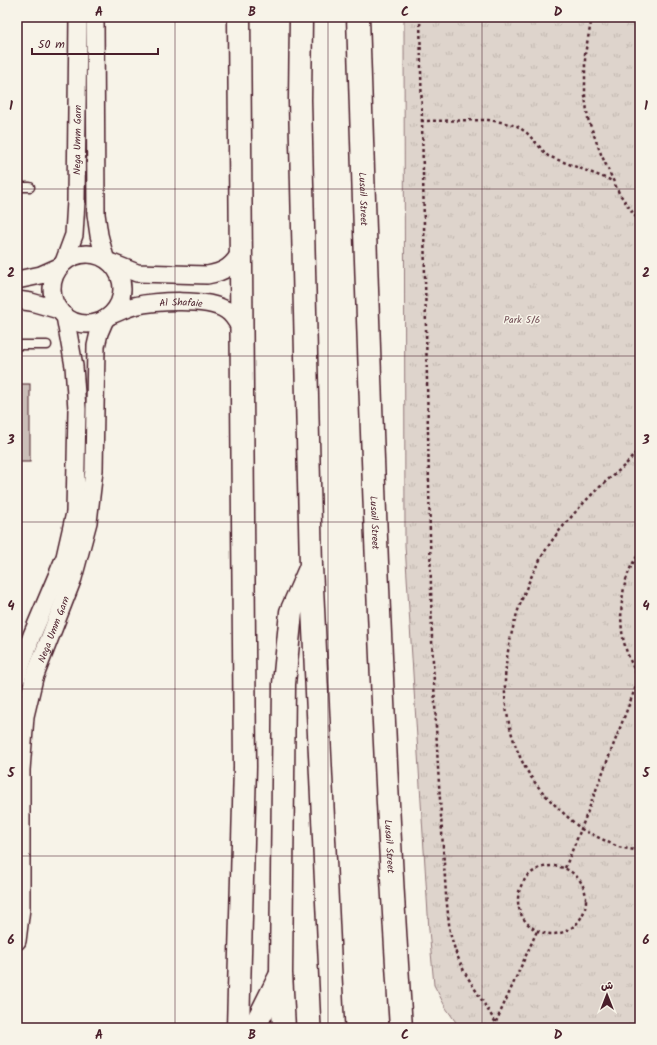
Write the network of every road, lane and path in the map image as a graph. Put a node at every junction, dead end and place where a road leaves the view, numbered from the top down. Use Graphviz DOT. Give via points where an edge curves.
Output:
graph roads {
  1 [pos="78,17"];
  2 [pos="95,17"];
  3 [pos="240,17"];
  4 [pos="301,17"];
  5 [pos="358,17"];
  6 [pos="420,17"];
  7 [pos="592,17"];
  8 [pos="421,121"];
  9 [pos="614,182"];
  10 [pos="17,187"];
  11 [pos="30,187"];
  12 [pos="640,223"];
  13 [pos="242,250"];
  14 [pos="108,261"];
  15 [pos="61,264"];
  16 [pos="17,280"];
  17 [pos="17,300"];
  18 [pos="62,313"];
  19 [pos="108,317"];
  20 [pos="241,329"];
  21 [pos="17,345"];
  22 [pos="48,345"];
  23 [pos="640,448"];
  24 [pos="640,552"];
  25 [pos="311,566"];
  26 [pos="17,677"];
  27 [pos="640,678"];
  28 [pos="581,829"];
  29 [pos="640,851"];
  30 [pos="565,868"];
  31 [pos="537,931"];
  32 [pos="17,941"];
  33 [pos="281,973"];
  34 [pos="496,1023"];
  35 [pos="640,1024"];
  36 [pos="238,1028"];
  37 [pos="254,1028"];
  38 [pos="284,1028"];
  39 [pos="333,1028"];
  40 [pos="401,1028"];
  41 [pos="493,1028"];
  42 [pos="627,1028"];
  1 -- 15 [label="street, Nega Umm Garn" via="74,234"];
  2 -- 14 [label="street, Nega Umm Garn" via="96,214"];
  3 -- 13 [label="highway"];
  4 -- 25 [label="highway" via="300,100"];
  5 -- 40 [label="highway, Lusail Street" via="390,858"];
  6 -- 8 [label="path"];
  7 -- 9 [label="path" via="585,54 588,119"];
  8 -- 9 [label="path" via="488,120 517,126 548,156"];
  8 -- 34 [label="path" via="432,640 446,895 450,933 456,953 465,973"];
  9 -- 12 [label="path"];
  10 -- 11 [label="lane"];
  13 -- 14 [label="street" via="226,269 207,275 137,273"];
  13 -- 20 [label="highway"];
  14 -- 15 [label="street" via="95,254 84,253 73,256"];
  14 -- 19 [label="street" via="118,271 122,289 117,307"];
  15 -- 16 [label="street" via="41,275"];
  15 -- 18 [label="street" via="54,275 52,293 54,302"];
  17 -- 18 [label="street"];
  18 -- 19 [label="street" via="74,322 84,324 95,323"];
  18 -- 26 [label="street, Nega Umm Garn" via="74,366 77,410 75,513 65,557"];
  19 -- 20 [label="street, Al Shafaie" via="133,306 155,303 208,304 225,309"];
  19 -- 32 [label="street, Nega Umm Garn" via="99,333 96,346 94,470 88,522 73,578 34,678 25,716 21,770 21,908"];
  20 -- 36 [label="highway" via="244,767"];
  21 -- 22 [label="lane"];
  23 -- 28 [label="path" via="580,507 559,531 542,557 527,586 512,630 507,660 505,693 508,720 526,769 546,796"];
  24 -- 27 [label="path" via="628,574 622,621 623,641"];
  25 -- 33 [label="highway" via="291,612 284,684"];
  25 -- 39 [label="highway"];
  27 -- 28 [label="path"];
  28 -- 29 [label="path" via="618,847"];
  28 -- 30 [label="path"];
  30 -- 31 [label="path" via="542,867 531,872 518,891 517,903 521,915"];
  30 -- 31 [label="path" via="581,882 585,892 583,914 578,923 569,930 553,934"];
  31 -- 34 [label="path"];
  33 -- 37 [label="highway"];
  33 -- 38 [label="highway"];
  34 -- 41 [label="path"];
  35 -- 42 [label="path"];
}
